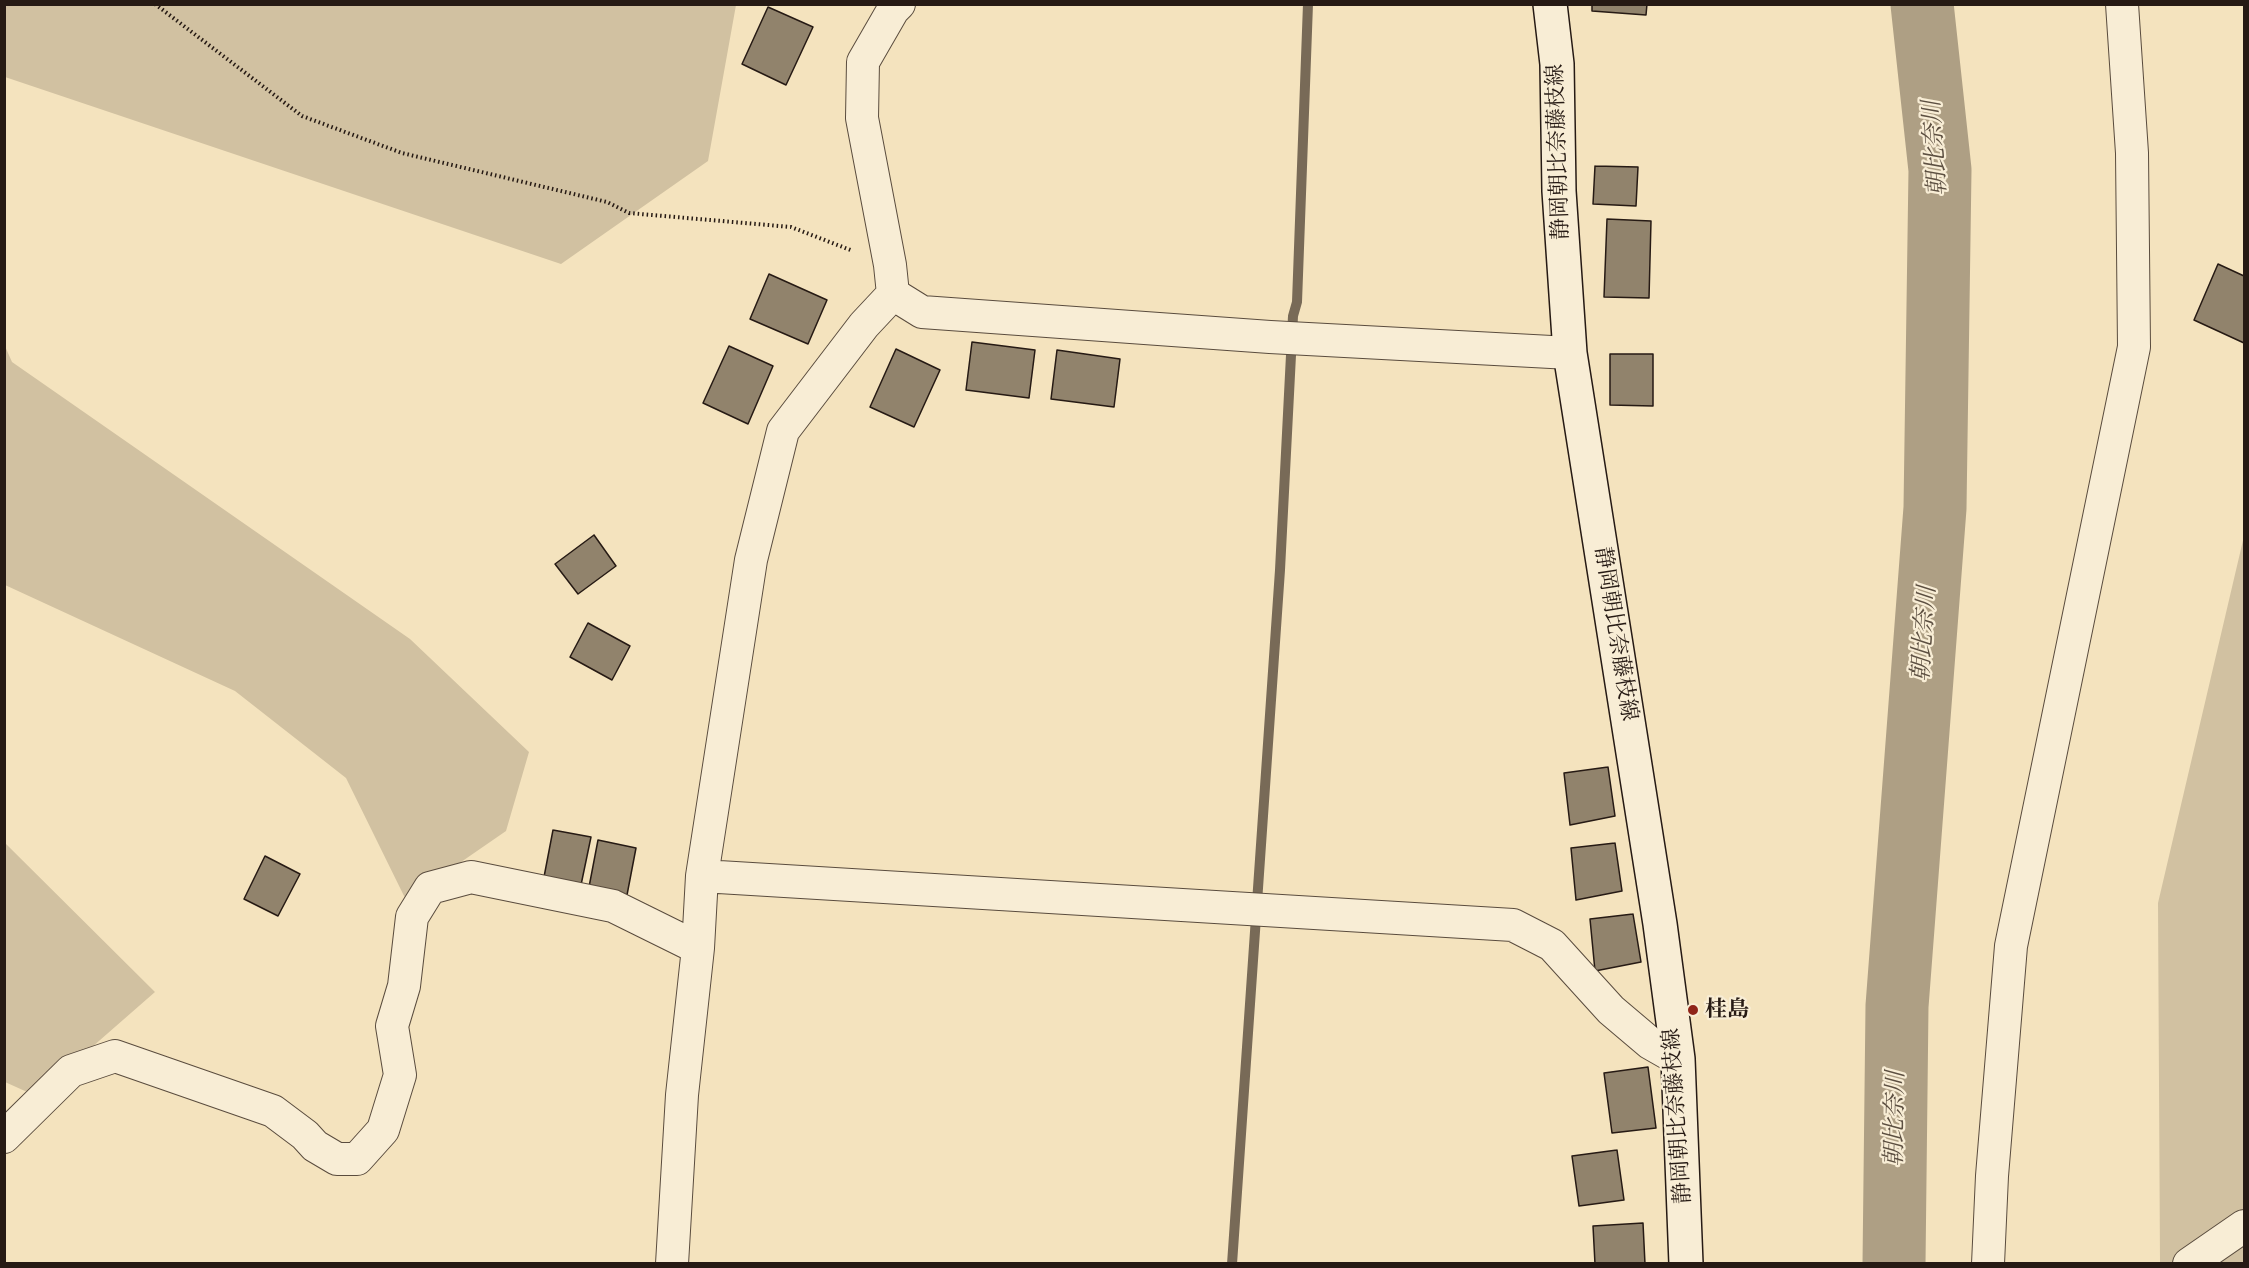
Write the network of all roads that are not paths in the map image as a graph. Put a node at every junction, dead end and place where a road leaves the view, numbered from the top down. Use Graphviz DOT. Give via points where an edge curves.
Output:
graph roads {
  1 [pos="899,4"];
  2 [pos="1550,4"];
  3 [pos="2122,4"];
  4 [pos="891,280"];
  5 [pos="1570,353"];
  6 [pos="702,876"];
  7 [pos="698,948"];
  8 [pos="1678,1059"];
  9 [pos="4,1137"];
  10 [pos="2244,1226"];
  11 [pos="672,1263"];
  12 [pos="1686,1263"];
  13 [pos="1988,1263"];
  14 [pos="2189,1263"];
  1 -- 4 [label="street" via="864,62 863,74 862,118"];
  2 -- 5 [label="main road, 静岡朝比奈藤枝線" via="1557,64 1559,191"];
  3 -- 13 [label="street" via="2132,153 2134,347 2011,946"];
  4 -- 5 [label="street" via="922,312"];
  4 -- 6 [label="street" via="864,325 783,432 751,560"];
  5 -- 8 [label="main road, 静岡朝比奈藤枝線"];
  6 -- 7 [label="street"];
  6 -- 8 [label="street" via="1513,925 1552,945 1611,1010 1650,1043"];
  7 -- 9 [label="street" via="613,906 471,877 430,888 412,917 404,986 392,1026 400,1075 383,1130 357,1159 337,1159 273,1111 115,1056 70,1071"];
  7 -- 11 [label="street" via="682,1095"];
  8 -- 12 [label="main road, 静岡朝比奈藤枝線"];
  10 -- 14 [label="street"];
}
